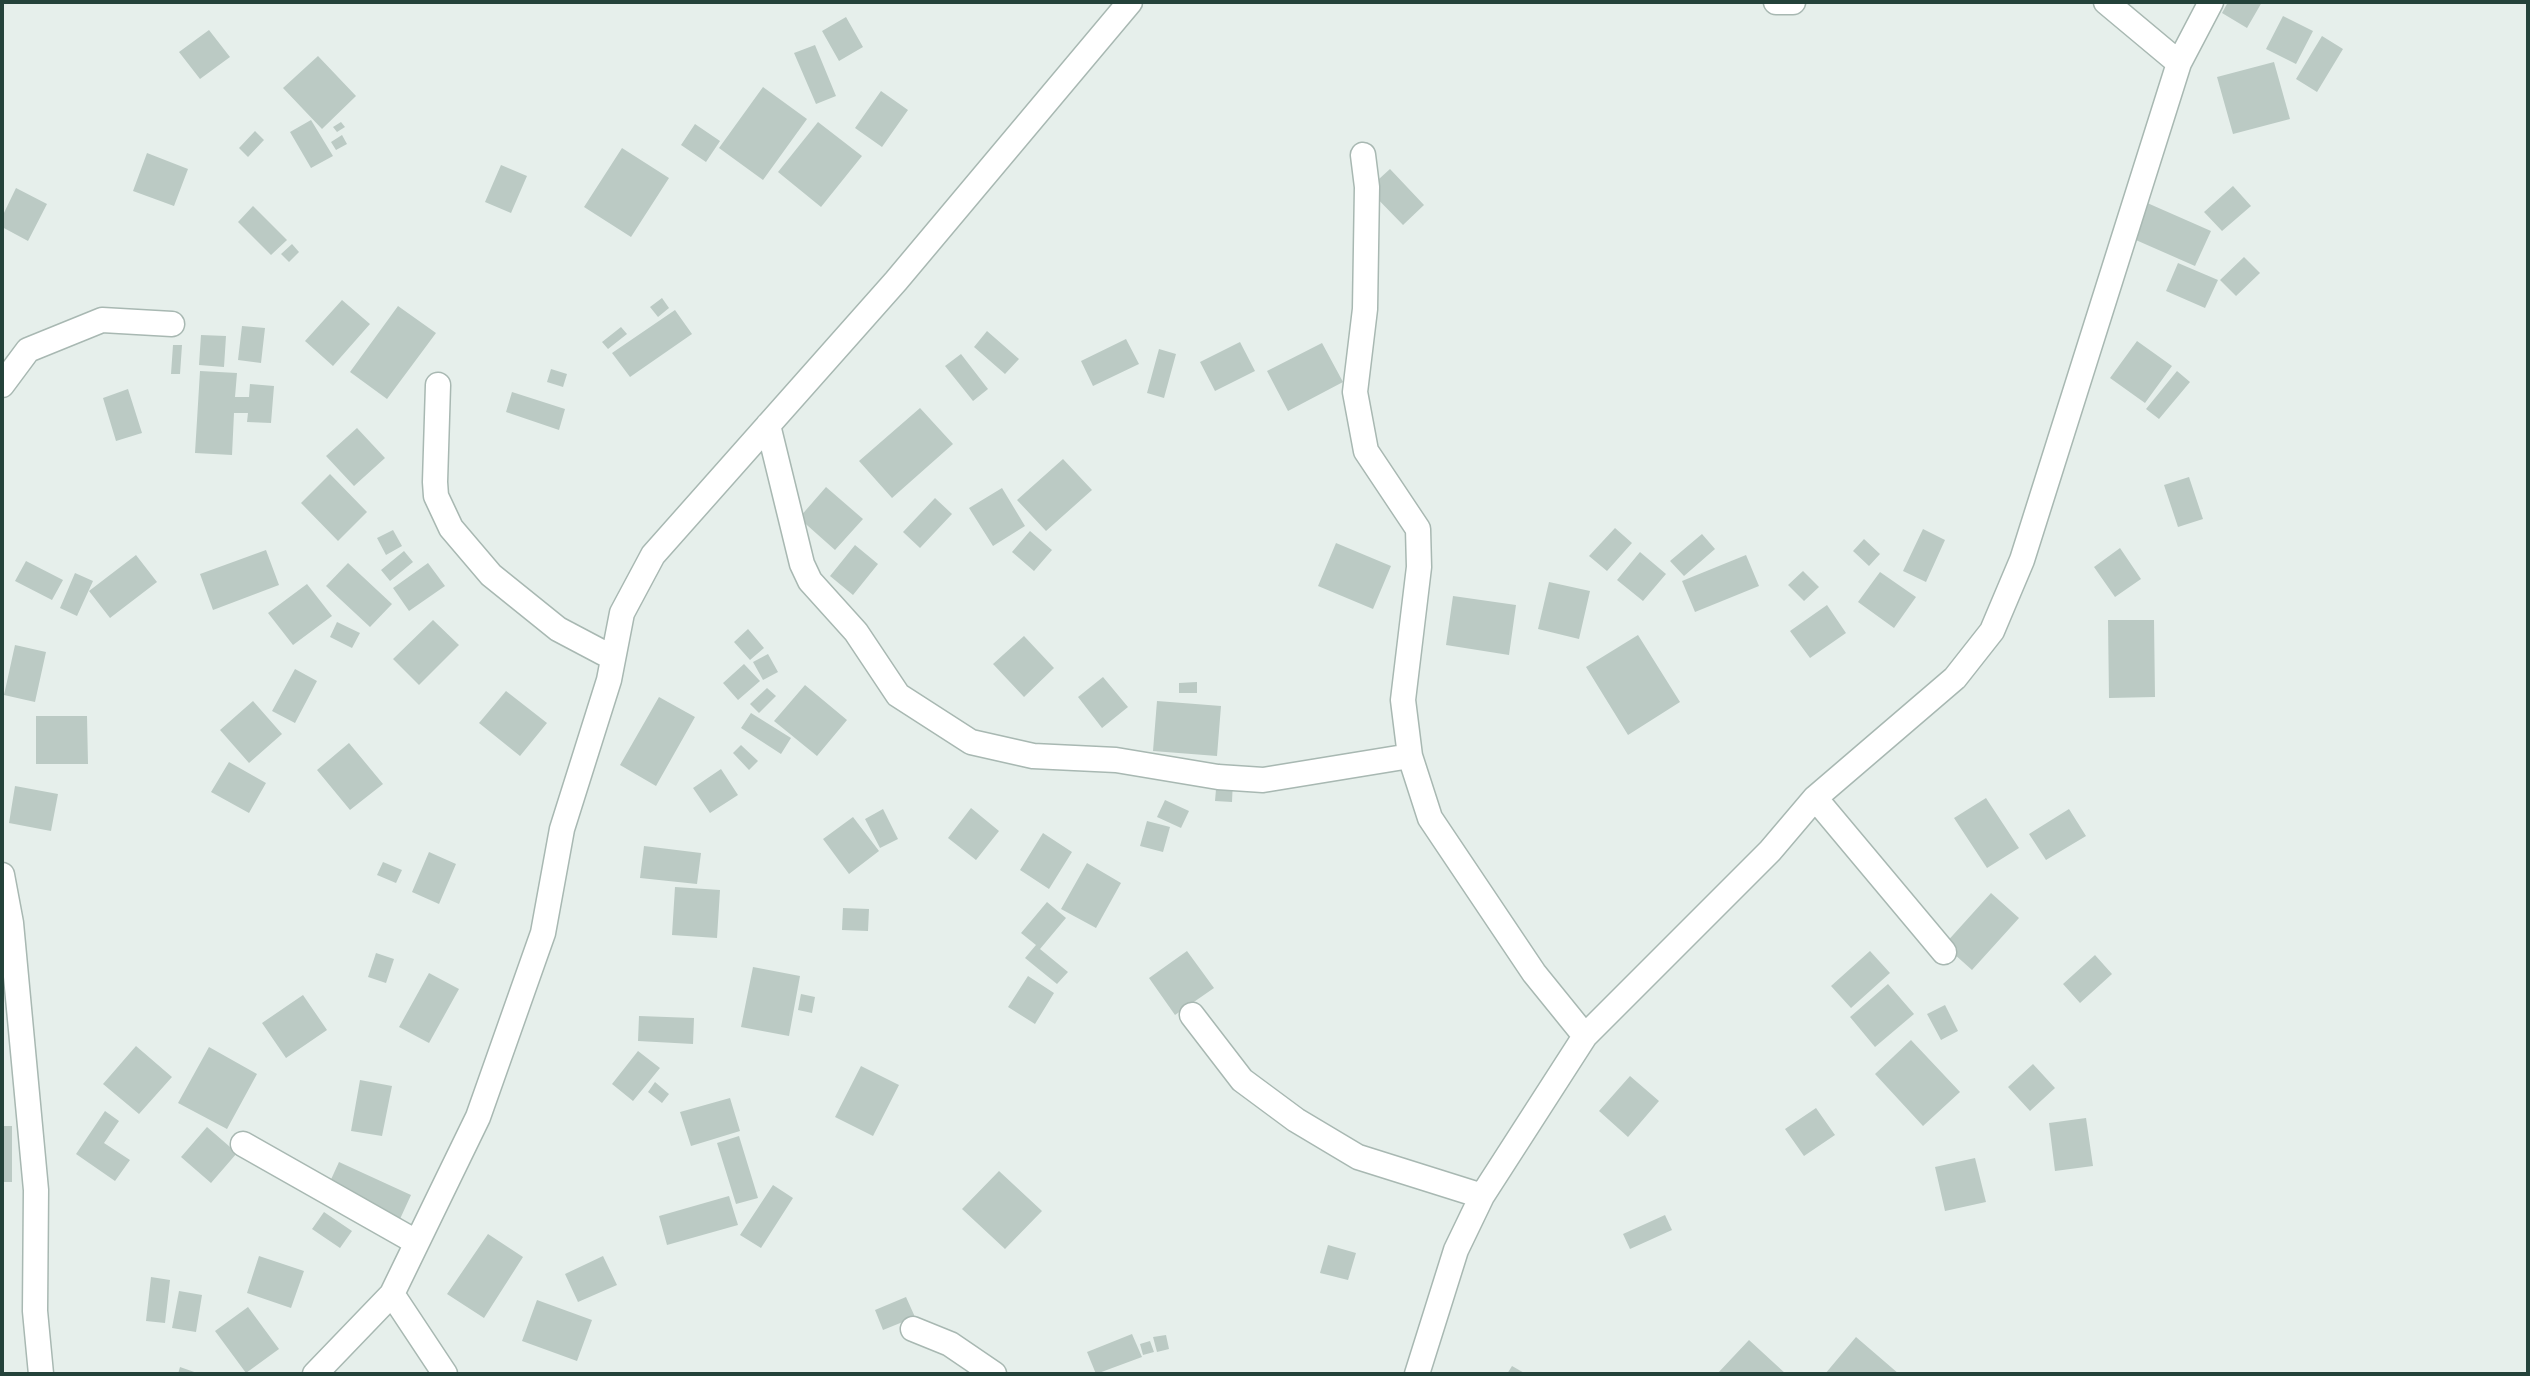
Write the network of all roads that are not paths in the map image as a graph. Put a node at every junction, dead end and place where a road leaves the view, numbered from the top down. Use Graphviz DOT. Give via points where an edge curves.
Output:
graph roads {
  1 [pos="1130,2"];
  2 [pos="1776,2"];
  3 [pos="1793,2"];
  4 [pos="2106,2"];
  5 [pos="2211,2"];
  6 [pos="2179,63"];
  7 [pos="1363,155"];
  8 [pos="172,324"];
  9 [pos="2,385"];
  10 [pos="438,385"];
  11 [pos="768,425"];
  12 [pos="611,657"];
  13 [pos="1410,756"];
  14 [pos="1815,798"];
  15 [pos="2,875"];
  16 [pos="1944,952"];
  17 [pos="1192,1015"];
  18 [pos="1585,1036"];
  19 [pos="243,1144"];
  20 [pos="1482,1196"];
  21 [pos="416,1242"];
  22 [pos="392,1294"];
  23 [pos="913,1329"];
  24 [pos="41,1374"];
  25 [pos="315,1374"];
  26 [pos="445,1374"];
  27 [pos="994,1374"];
  28 [pos="1417,1374"];
  1 -- 11 [label="street"];
  2 -- 3 [label="street"];
  4 -- 6 [label="street"];
  5 -- 6 [label="street"];
  6 -- 14 [label="street" via="2022,560 1992,631 1955,678"];
  7 -- 13 [label="street" via="1365,309 1355,392 1366,451 1418,529 1419,567 1403,700"];
  8 -- 9 [label="street" via="102,320 28,350"];
  10 -- 12 [label="street" via="436,496 451,528 491,575 547,620"];
  11 -- 12 [label="street" via="653,555 622,613"];
  11 -- 13 [label="street" via="810,581 856,632 898,695 971,742 1033,756 1116,760 1263,780"];
  12 -- 21 [label="street" via="609,680 562,829 543,933 478,1117"];
  13 -- 18 [label="street" via="1430,818 1534,973"];
  14 -- 16 [label="street"];
  14 -- 18 [label="street" via="1770,851"];
  15 -- 24 [label="street" via="36,1190 35,1311"];
  17 -- 20 [label="street" via="1242,1080 1296,1120 1358,1157"];
  18 -- 20 [label="street"];
  19 -- 21 [label="street"];
  20 -- 28 [label="street" via="1456,1250"];
  21 -- 22 [label="street"];
  22 -- 25 [label="street"];
  22 -- 26 [label="street"];
  23 -- 27 [label="street" via="950,1344"];
}
